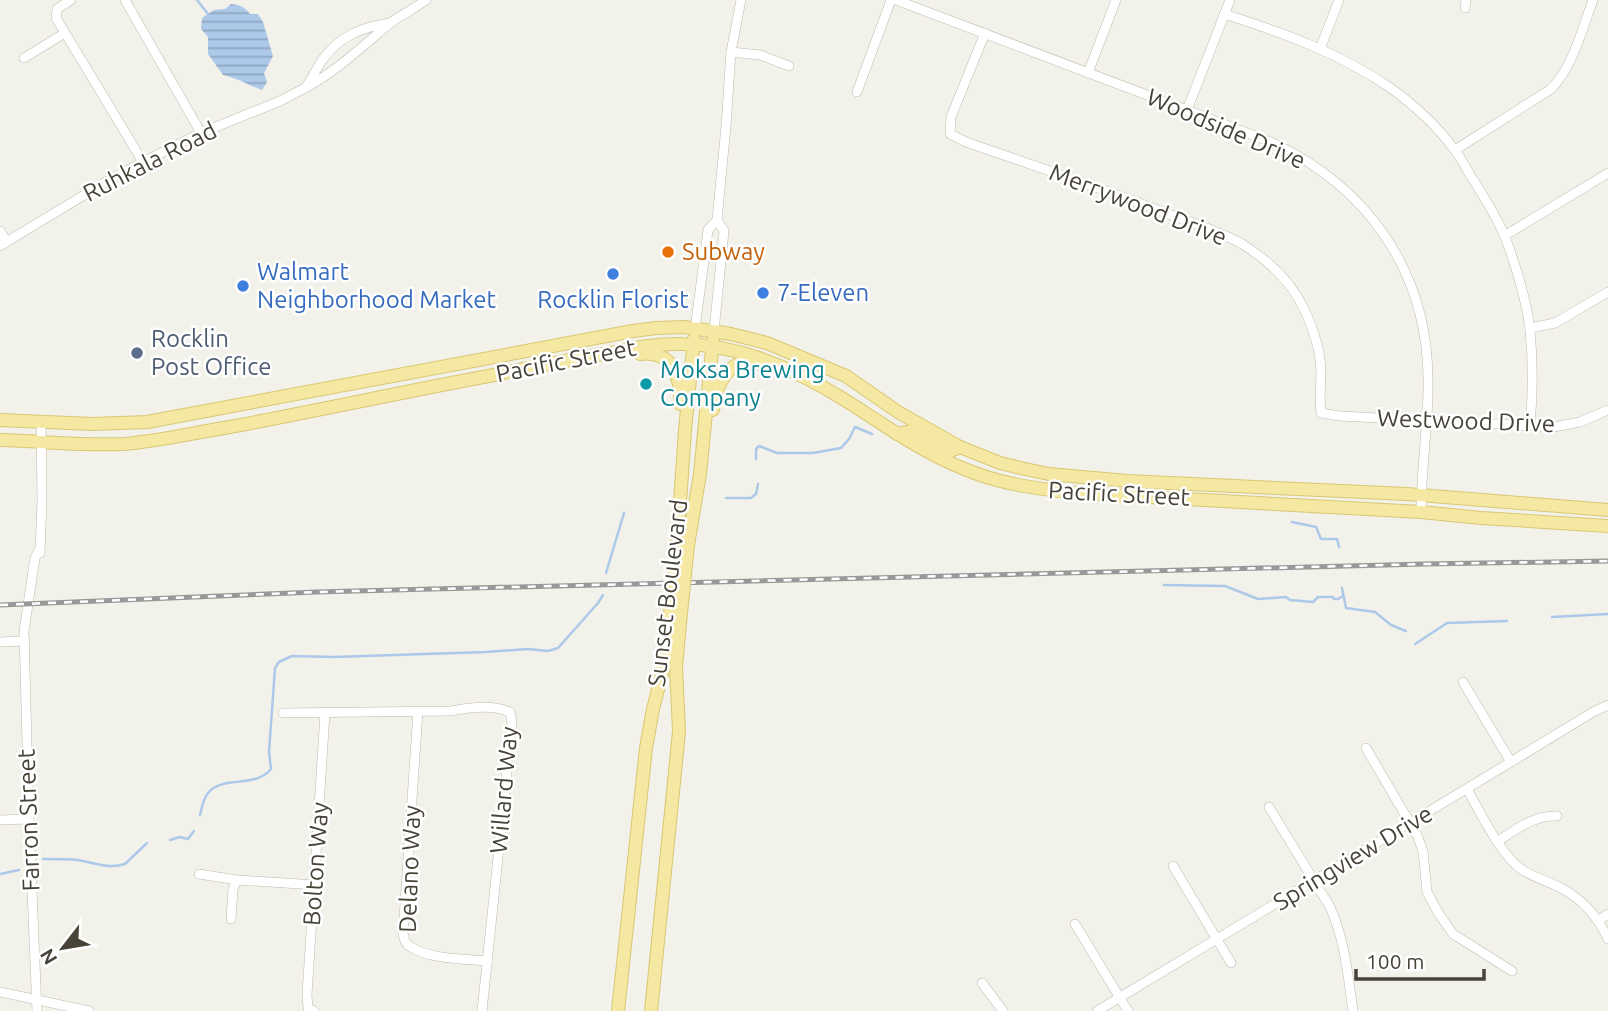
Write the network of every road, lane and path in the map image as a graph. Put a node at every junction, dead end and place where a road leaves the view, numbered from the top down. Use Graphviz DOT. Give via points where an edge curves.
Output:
graph roads {
  1 [pos="71,0"];
  2 [pos="125,0"];
  3 [pos="426,0"];
  4 [pos="741,0"];
  5 [pos="891,0"];
  6 [pos="896,0"];
  7 [pos="1116,0"];
  8 [pos="1230,0"];
  9 [pos="1339,0"];
  10 [pos="1593,0"];
  11 [pos="1224,13"];
  12 [pos="390,23"];
  13 [pos="65,33"];
  14 [pos="985,33"];
  15 [pos="1320,49"];
  16 [pos="731,52"];
  17 [pos="24,58"];
  18 [pos="789,66"];
  19 [pos="1088,73"];
  20 [pos="305,88"];
  21 [pos="857,92"];
  22 [pos="1187,110"];
  23 [pos="201,134"];
  24 [pos="1455,150"];
  25 [pos="143,162"];
  26 [pos="1608,173"];
  27 [pos="717,220"];
  28 [pos="0,231"];
  29 [pos="1504,236"];
  30 [pos="3,244"];
  31 [pos="1608,292"];
  32 [pos="695,328"];
  33 [pos="1530,328"];
  34 [pos="714,331"];
  35 [pos="693,345"];
  36 [pos="712,346"];
  37 [pos="589,356"];
  38 [pos="483,359"];
  39 [pos="780,367"];
  40 [pos="422,388"];
  41 [pos="1608,410"];
  42 [pos="1321,413"];
  43 [pos="0,420"];
  44 [pos="41,421"];
  45 [pos="1426,421"];
  46 [pos="1530,425"];
  47 [pos="685,430"];
  48 [pos="703,433"];
  49 [pos="897,434"];
  50 [pos="0,440"];
  51 [pos="41,442"];
  52 [pos="960,447"];
  53 [pos="1025,469"];
  54 [pos="1127,481"];
  55 [pos="1021,486"];
  56 [pos="1127,495"];
  57 [pos="1421,495"];
  58 [pos="1590,508"];
  59 [pos="1608,510"];
  60 [pos="1421,512"];
  61 [pos="1608,519"];
  62 [pos="1547,523"];
  63 [pos="1608,526"];
  64 [pos="682,546"];
  65 [pos="675,623"];
  66 [pos="25,641"];
  67 [pos="0,642"];
  68 [pos="1463,682"];
  69 [pos="1608,705"];
  70 [pos="418,711"];
  71 [pos="283,713"];
  72 [pos="325,713"];
  73 [pos="1366,748"];
  74 [pos="1511,762"];
  75 [pos="1467,789"];
  76 [pos="1269,807"];
  77 [pos="1558,816"];
  78 [pos="29,819"];
  79 [pos="0,820"];
  80 [pos="1411,822"];
  81 [pos="1498,841"];
  82 [pos="1173,866"];
  83 [pos="199,874"];
  84 [pos="237,880"];
  85 [pos="1314,881"];
  86 [pos="315,885"];
  87 [pos="1608,914"];
  88 [pos="231,919"];
  89 [pos="1599,920"];
  90 [pos="1075,924"];
  91 [pos="1217,939"];
  92 [pos="1608,939"];
  93 [pos="487,961"];
  94 [pos="1231,963"];
  95 [pos="1511,971"];
  96 [pos="982,983"];
  97 [pos="0,992"];
  98 [pos="1120,998"];
  99 [pos="37,1000"];
  100 [pos="37,1011"];
  101 [pos="89,1011"];
  102 [pos="314,1011"];
  103 [pos="482,1011"];
  104 [pos="618,1011"];
  105 [pos="651,1011"];
  106 [pos="1003,1011"];
  107 [pos="1097,1011"];
  108 [pos="1128,1011"];
  109 [pos="1353,1011"];
  1 -- 13 [label="street" via="56,13"];
  2 -- 23 [label="street"];
  3 -- 12 [label="street, Ruhkala Road"];
  4 -- 16 [label="street, Sunset Boulevard"];
  5 -- 21 [label="street"];
  6 -- 14 [label="street, Woodside Drive"];
  7 -- 19 [label="street"];
  8 -- 11 [label="street"];
  9 -- 15 [label="street"];
  10 -- 24 [label="street" via="1561,79"];
  11 -- 15 [label="street"];
  11 -- 22 [label="street"];
  12 -- 20 [label="street, Ruhkala Road"];
  12 -- 20 [label="street, Ruhkala Road" via="366,27 341,40"];
  13 -- 17 [label="street"];
  13 -- 25 [label="street"];
  14 -- 19 [label="street, Woodside Drive"];
  14 -- 42 [label="street, Merrywood Drive" via="951,117 950,134 1211,230 1259,256 1292,288 1311,327 1321,369"];
  15 -- 24 [label="street" via="1391,88"];
  16 -- 18 [label="street" via="760,55"];
  16 -- 27 [label="street, Sunset Boulevard"];
  19 -- 22 [label="street, Woodside Drive"];
  20 -- 23 [label="street, Ruhkala Road"];
  22 -- 45 [label="street, Woodside Drive" via="1293,152 1348,191 1377,224 1411,285 1419,312 1427,355"];
  23 -- 25 [label="street, Ruhkala Road"];
  24 -- 29 [label="street"];
  25 -- 30 [label="street, Ruhkala Road"];
  26 -- 29 [label="street"];
  27 -- 32 [label="street, Sunset Boulevard" via="708,230"];
  27 -- 34 [label="street, Sunset Boulevard" via="724,231"];
  28 -- 30 [label="street"];
  29 -- 33 [label="street"];
  31 -- 33 [label="street" via="1555,323"];
  32 -- 34 [label="main road, Pacific Street"];
  32 -- 35 [label="main road, Sunset Boulevard"];
  32 -- 38 [label="main road, Pacific Street" via="633,331"];
  33 -- 46 [label="street"];
  34 -- 36 [label="main road, Sunset Boulevard"];
  34 -- 52 [label="main road, Pacific Street" via="766,343 846,376"];
  35 -- 36 [label="main road, Pacific Street"];
  35 -- 37 [label="main road, Pacific Street" via="645,346"];
  35 -- 47 [label="main road, Sunset Boulevard"];
  36 -- 39 [label="main road, Pacific Street"];
  36 -- 48 [label="main road, Sunset Boulevard"];
  37 -- 40 [label="main road, Pacific Street"];
  37 -- 47 [label="main road" via="603,360 654,353 666,359 679,382 679,413"];
  38 -- 40 [label="main road" via="472,370 433,379"];
  38 -- 44 [label="main road, Pacific Street" via="147,422"];
  39 -- 48 [label="main road" via="743,363 725,374"];
  39 -- 49 [label="main road, Pacific Street" via="844,399"];
  40 -- 51 [label="main road, Pacific Street" via="147,442"];
  41 -- 46 [label="street, Westwood Drive" via="1554,427"];
  42 -- 45 [label="street, Westwood Drive"];
  43 -- 44 [label="main road, Pacific Street"];
  44 -- 51 [label="street, Farron Street"];
  45 -- 46 [label="street, Westwood Drive"];
  45 -- 57 [label="street, Woodside Drive"];
  47 -- 64 [label="main road, Sunset Boulevard"];
  48 -- 64 [label="main road, Sunset Boulevard" via="700,474"];
  49 -- 52 [label="main road" via="914,431 948,452"];
  49 -- 55 [label="main road, Pacific Street" via="960,467"];
  50 -- 51 [label="main road, Pacific Street"];
  51 -- 66 [label="street, Farron Street" via="40,558"];
  52 -- 53 [label="main road, Pacific Street"];
  53 -- 54 [label="main road, Pacific Street"];
  53 -- 55 [label="main road"];
  54 -- 56 [label="main road"];
  54 -- 57 [label="main road, Pacific Street"];
  55 -- 56 [label="main road, Pacific Street"];
  56 -- 60 [label="main road, Pacific Street"];
  57 -- 58 [label="main road, Pacific Street"];
  57 -- 60 [label="street, Woodside Drive"];
  58 -- 59 [label="main road, Pacific Street"];
  58 -- 61 [label="main road" via="1596,518"];
  58 -- 62 [label="main road" via="1580,516 1555,515"];
  60 -- 62 [label="main road, Pacific Street"];
  62 -- 63 [label="main road, Pacific Street"];
  64 -- 65 [label="main road, Sunset Boulevard, bridge"];
  65 -- 104 [label="main road, Sunset Boulevard" via="646,748"];
  65 -- 105 [label="main road, Sunset Boulevard" via="679,731"];
  66 -- 67 [label="street"];
  66 -- 78 [label="street, Farron Street"];
  68 -- 74 [label="street"];
  69 -- 74 [label="street, Springview Drive"];
  70 -- 72 [label="street, Willard Way"];
  70 -- 93 [label="street, Delano Way" via="405,942 440,957"];
  70 -- 93 [label="street, Willard Way" via="499,707 510,712"];
  71 -- 72 [label="street, Willard Way"];
  72 -- 86 [label="street, Bolton Way"];
  73 -- 80 [label="street"];
  74 -- 75 [label="street, Springview Drive"];
  75 -- 80 [label="street, Springview Drive"];
  75 -- 81 [label="street"];
  76 -- 85 [label="street"];
  77 -- 81 [label="street" via="1532,820"];
  78 -- 79 [label="street"];
  78 -- 99 [label="street, Farron Street"];
  80 -- 85 [label="street, Springview Drive"];
  80 -- 95 [label="street" via="1423,851 1427,892 1439,914 1453,934"];
  81 -- 89 [label="street" via="1515,864 1572,894"];
  82 -- 91 [label="street"];
  83 -- 84 [label="street"];
  84 -- 86 [label="street"];
  84 -- 88 [label="street"];
  85 -- 91 [label="street, Springview Drive"];
  85 -- 109 [label="street" via="1338,925"];
  86 -- 102 [label="street, Bolton Way" via="307,995 308,1008"];
  87 -- 89 [label="street"];
  89 -- 92 [label="street"];
  90 -- 98 [label="street"];
  91 -- 94 [label="street"];
  91 -- 98 [label="street, Springview Drive"];
  93 -- 103 [label="street, Willard Way"];
  96 -- 106 [label="street"];
  97 -- 99 [label="street"];
  98 -- 107 [label="street, Springview Drive"];
  98 -- 108 [label="street"];
  99 -- 100 [label="street, Farron Street"];
  99 -- 101 [label="street"];
}
